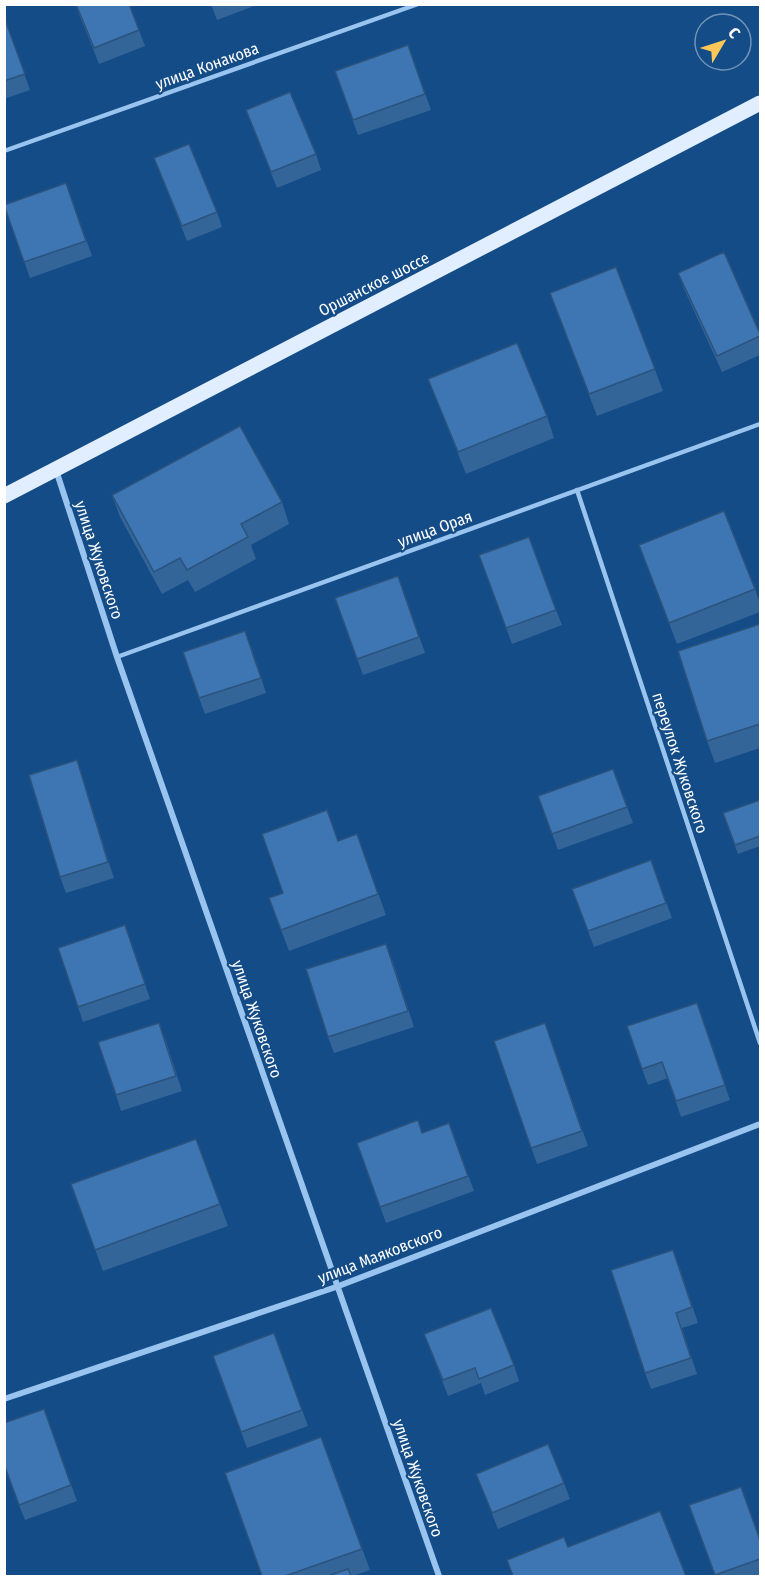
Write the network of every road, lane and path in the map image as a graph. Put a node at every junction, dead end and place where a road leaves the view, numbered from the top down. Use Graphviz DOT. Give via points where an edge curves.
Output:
graph roads {
  1 [pos="418,4"];
  2 [pos="760,103"];
  3 [pos="4,151"];
  4 [pos="760,424"];
  5 [pos="55,470"];
  6 [pos="577,490"];
  7 [pos="4,496"];
  8 [pos="117,657"];
  9 [pos="760,1043"];
  10 [pos="760,1124"];
  11 [pos="336,1287"];
  12 [pos="4,1399"];
  13 [pos="438,1576"];
  1 -- 3 [label="lane, улица Конакова"];
  2 -- 5 [label="main road, Оршанское шоссе"];
  4 -- 6 [label="lane, улица Орая"];
  5 -- 7 [label="main road, Оршанское шоссе"];
  5 -- 8 [label="street, улица Жуковского"];
  6 -- 8 [label="lane, улица Орая"];
  6 -- 9 [label="lane, переулок Жуковского"];
  8 -- 11 [label="street, улица Жуковского"];
  10 -- 11 [label="street, улица Маяковского"];
  11 -- 12 [label="street, улица Маяковского"];
  11 -- 13 [label="street, улица Жуковского"];
}
